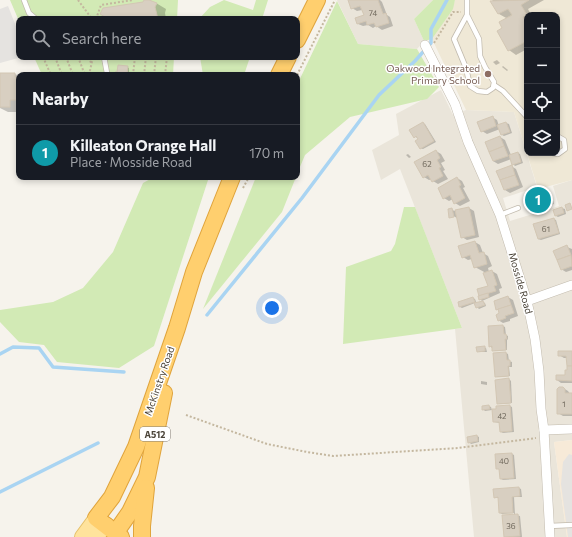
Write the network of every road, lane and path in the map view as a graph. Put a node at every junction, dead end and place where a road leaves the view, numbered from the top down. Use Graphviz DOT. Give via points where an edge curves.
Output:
graph roads {
  1 [pos="24,0"];
  2 [pos="78,0"];
  3 [pos="133,0"];
  4 [pos="317,0"];
  5 [pos="335,0"];
  6 [pos="468,0"];
  7 [pos="467,13"];
  8 [pos="32,16"];
  9 [pos="90,16"];
  10 [pos="97,16"];
  11 [pos="300,34"];
  12 [pos="428,50"];
  13 [pos="44,60"];
  14 [pos="56,60"];
  15 [pos="67,60"];
  16 [pos="79,60"];
  17 [pos="90,60"];
  18 [pos="93,60"];
  19 [pos="105,60"];
  20 [pos="135,60"];
  21 [pos="146,60"];
  22 [pos="156,60"];
  23 [pos="167,60"];
  24 [pos="286,60"];
  25 [pos="92,64"];
  26 [pos="49,72"];
  27 [pos="61,72"];
  28 [pos="72,72"];
  29 [pos="84,72"];
  30 [pos="90,72"];
  31 [pos="107,72"];
  32 [pos="134,72"];
  33 [pos="144,72"];
  34 [pos="154,72"];
  35 [pos="165,72"];
  36 [pos="280,72"];
  37 [pos="299,72"];
  38 [pos="494,85"];
  39 [pos="524,114"];
  40 [pos="560,138"];
  41 [pos="560,153"];
  42 [pos="231,180"];
  43 [pos="518,208"];
  44 [pos="500,214"];
  45 [pos="572,285"];
  46 [pos="527,300"];
  47 [pos="176,328"];
  48 [pos="186,415"];
  49 [pos="572,429"];
  50 [pos="545,434"];
  51 [pos="146,477"];
  52 [pos="572,525"];
  53 [pos="549,526"];
  54 [pos="110,530"];
  55 [pos="82,537"];
  56 [pos="96,537"];
  57 [pos="142,537"];
  58 [pos="550,537"];
  1 -- 8 [label="lane"];
  2 -- 9 [label="path"];
  3 -- 10 [label="path" via="101,6"];
  4 -- 11 [label="highway"];
  5 -- 37 [label="path"];
  6 -- 7 [label="lane"];
  7 -- 12 [label="path" via="453,12"];
  7 -- 38 [label="lane" via="479,39 480,56"];
  7 -- 38 [label="lane" via="454,39 466,68 470,86 478,92 487,92"];
  12 -- 44 [label="street, Mosside Road" via="454,104"];
  13 -- 26 [label="path"];
  14 -- 27 [label="path"];
  15 -- 28 [label="path"];
  16 -- 29 [label="path"];
  17 -- 25 [label="path"];
  18 -- 25 [label="path"];
  19 -- 31 [label="lane"];
  20 -- 32 [label="path"];
  21 -- 33 [label="path"];
  22 -- 34 [label="path"];
  23 -- 35 [label="path"];
  24 -- 36 [label="highway"];
  25 -- 30 [label="path"];
  38 -- 39 [label="lane"];
  40 -- 41 [label="lane" via="564,140 565,149"];
  42 -- 47 [label="highway, McKinstry Road / A512" via="194,272"];
  43 -- 44 [label="lane"];
  44 -- 46 [label="street, Mosside Road"];
  45 -- 46 [label="street"];
  46 -- 50 [label="street, Mosside Road" via="535,339"];
  47 -- 51 [label="highway, McKinstry Road / A512"];
  47 -- 54 [label="highway, McKinstry Road / A512" via="136,447 112,497"];
  48 -- 50 [label="path" via="267,444 333,456 458,448"];
  49 -- 50 [label="street"];
  50 -- 53 [label="street, Mosside Road"];
  51 -- 54 [label="highway, McKinstry Road / A512" via="130,512"];
  51 -- 57 [label="highway, A512"];
  52 -- 53 [label="lane"];
  53 -- 58 [label="street, Mosside Road"];
  54 -- 55 [label="main road"];
  54 -- 56 [label="main road"];
}
